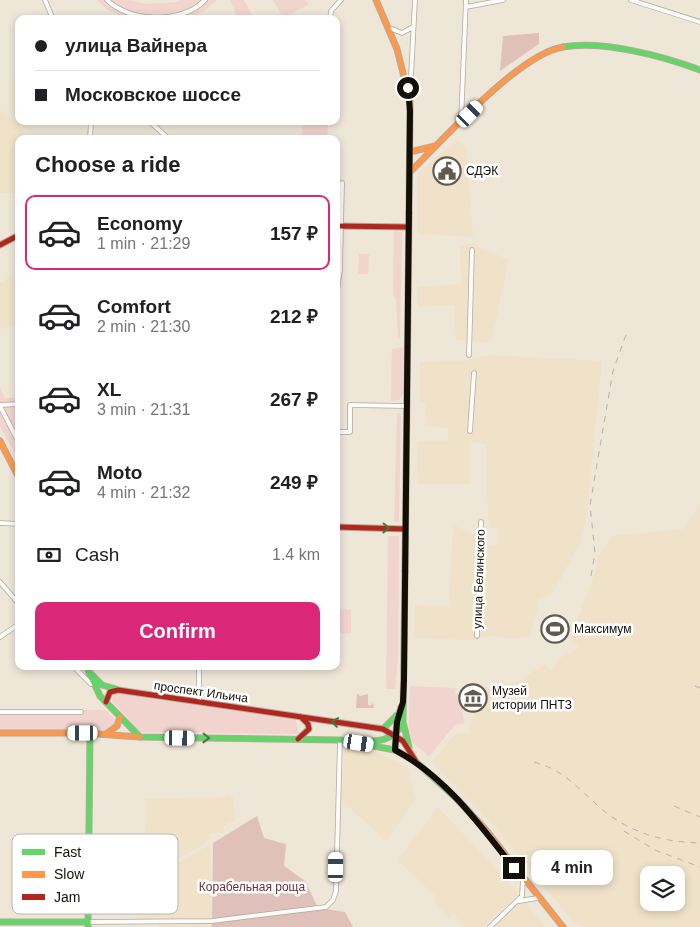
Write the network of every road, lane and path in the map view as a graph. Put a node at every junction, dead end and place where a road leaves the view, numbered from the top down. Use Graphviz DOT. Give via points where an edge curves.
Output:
graph roads {
  1 [pos="45,0"];
  2 [pos="107,0"];
  3 [pos="205,0"];
  4 [pos="341,0"];
  5 [pos="376,0"];
  6 [pos="415,0"];
  7 [pos="466,0"];
  8 [pos="503,0"];
  9 [pos="631,0"];
  10 [pos="466,7"];
  11 [pos="51,15"];
  12 [pos="144,15"];
  13 [pos="175,15"];
  14 [pos="330,15"];
  15 [pos="700,22"];
  16 [pos="413,27"];
  17 [pos="392,29"];
  18 [pos="700,70"];
  19 [pos="410,101"];
  20 [pos="461,122"];
  21 [pos="153,125"];
  22 [pos="165,135"];
  23 [pos="437,145"];
  24 [pos="410,152"];
  25 [pos="409,172"];
  26 [pos="342,183"];
  27 [pos="340,204"];
  28 [pos="340,226"];
  29 [pos="409,227"];
  30 [pos="15,237"];
  31 [pos="0,245"];
  32 [pos="472,250"];
  33 [pos="469,355"];
  34 [pos="474,373"];
  35 [pos="15,404"];
  36 [pos="0,405"];
  37 [pos="407,406"];
  38 [pos="470,431"];
  39 [pos="340,432"];
  40 [pos="15,434"];
  41 [pos="0,440"];
  42 [pos="15,470"];
  43 [pos="481,522"];
  44 [pos="0,524"];
  45 [pos="15,524"];
  46 [pos="340,527"];
  47 [pos="405,529"];
  48 [pos="0,582"];
  49 [pos="15,600"];
  50 [pos="15,627"];
  51 [pos="477,636"];
  52 [pos="0,637"];
  53 [pos="77,670"];
  54 [pos="87,670"];
  55 [pos="89,670"];
  56 [pos="199,670"];
  57 [pos="94,687"];
  58 [pos="118,690"];
  59 [pos="106,702"];
  60 [pos="199,702"];
  61 [pos="403,702"];
  62 [pos="401,708"];
  63 [pos="0,712"];
  64 [pos="81,712"];
  65 [pos="120,717"];
  66 [pos="300,717"];
  67 [pos="403,722"];
  68 [pos="383,729"];
  69 [pos="0,734"];
  70 [pos="90,734"];
  71 [pos="106,734"];
  72 [pos="396,735"];
  73 [pos="140,737"];
  74 [pos="298,739"];
  75 [pos="342,741"];
  76 [pos="395,750"];
  77 [pos="415,761"];
  78 [pos="89,834"];
  79 [pos="523,879"];
  80 [pos="538,898"];
  81 [pos="519,901"];
  82 [pos="0,922"];
  83 [pos="88,925"];
  84 [pos="490,927"];
  85 [pos="562,927"];
  1 -- 11 [label="street"];
  2 -- 12 [label="street" via="129,12"];
  3 -- 13 [label="street" via="186,13"];
  4 -- 14 [label="street"];
  5 -- 17 [label="main road"];
  6 -- 16 [label="street"];
  7 -- 10 [label="street"];
  8 -- 10 [label="street"];
  9 -- 15 [label="street"];
  10 -- 20 [label="street"];
  16 -- 17 [label="street" via="402,33"];
  16 -- 19 [label="street"];
  17 -- 19 [label="main road"];
  18 -- 20 [label="main road" via="676,61 601,46 580,44 562,47 537,56 508,77"];
  19 -- 24 [label="main road"];
  20 -- 23 [label="main road"];
  21 -- 22 [label="street"];
  23 -- 24 [label="main road"];
  23 -- 25 [label="main road"];
  24 -- 25 [label="main road"];
  25 -- 29 [label="main road"];
  26 -- 27 [label="street"];
  28 -- 29 [label="main road"];
  29 -- 37 [label="main road"];
  30 -- 31 [label="main road"];
  32 -- 33 [label="street"];
  34 -- 38 [label="street"];
  35 -- 36 [label="street"];
  36 -- 40 [label="street"];
  37 -- 39 [label="street" via="350,405 350,432"];
  37 -- 47 [label="main road"];
  41 -- 42 [label="main road"];
  43 -- 51 [label="street, улица Белинского"];
  44 -- 45 [label="street"];
  46 -- 47 [label="main road, one-way"];
  47 -- 61 [label="main road"];
  48 -- 49 [label="street"];
  50 -- 52 [label="street"];
  53 -- 57 [label="street"];
  54 -- 57 [label="main road"];
  55 -- 58 [label="main road, проспект Ильича" via="102,685"];
  56 -- 60 [label="street"];
  57 -- 59 [label="main road"];
  58 -- 59 [label="main road" via="110,692"];
  58 -- 60 [label="main road, проспект Ильича"];
  59 -- 65 [label="main road"];
  60 -- 66 [label="main road, проспект Ильича"];
  61 -- 62 [label="main road"];
  61 -- 67 [label="main road"];
  62 -- 68 [label="main road"];
  62 -- 72 [label="main road"];
  63 -- 64 [label="street"];
  65 -- 71 [label="main road" via="117,726"];
  65 -- 73 [label="main road"];
  68 -- 66 [label="main road, проспект Ильича, one-way"];
  66 -- 74 [label="main road" via="309,729"];
  67 -- 72 [label="main road"];
  67 -- 77 [label="main road"];
  68 -- 72 [label="main road, проспект Ильича"];
  69 -- 70 [label="main road"];
  70 -- 71 [label="main road"];
  70 -- 78 [label="main road"];
  71 -- 73 [label="main road"];
  72 -- 75 [label="main road" via="386,740"];
  72 -- 76 [label="main road"];
  72 -- 77 [label="main road, проспект Ильича"];
  73 -- 74 [label="main road, one-way"];
  74 -- 75 [label="main road"];
  75 -- 76 [label="main road"];
  75 -- 83 [label="street" via="336,891 326,907 212,921"];
  76 -- 77 [label="main road"];
  77 -- 79 [label="main road" via="485,829"];
  79 -- 80 [label="main road"];
  79 -- 81 [label="street" via="524,888"];
  80 -- 81 [label="street"];
  80 -- 85 [label="main road"];
  81 -- 84 [label="street"];
  82 -- 83 [label="main road"];
}
